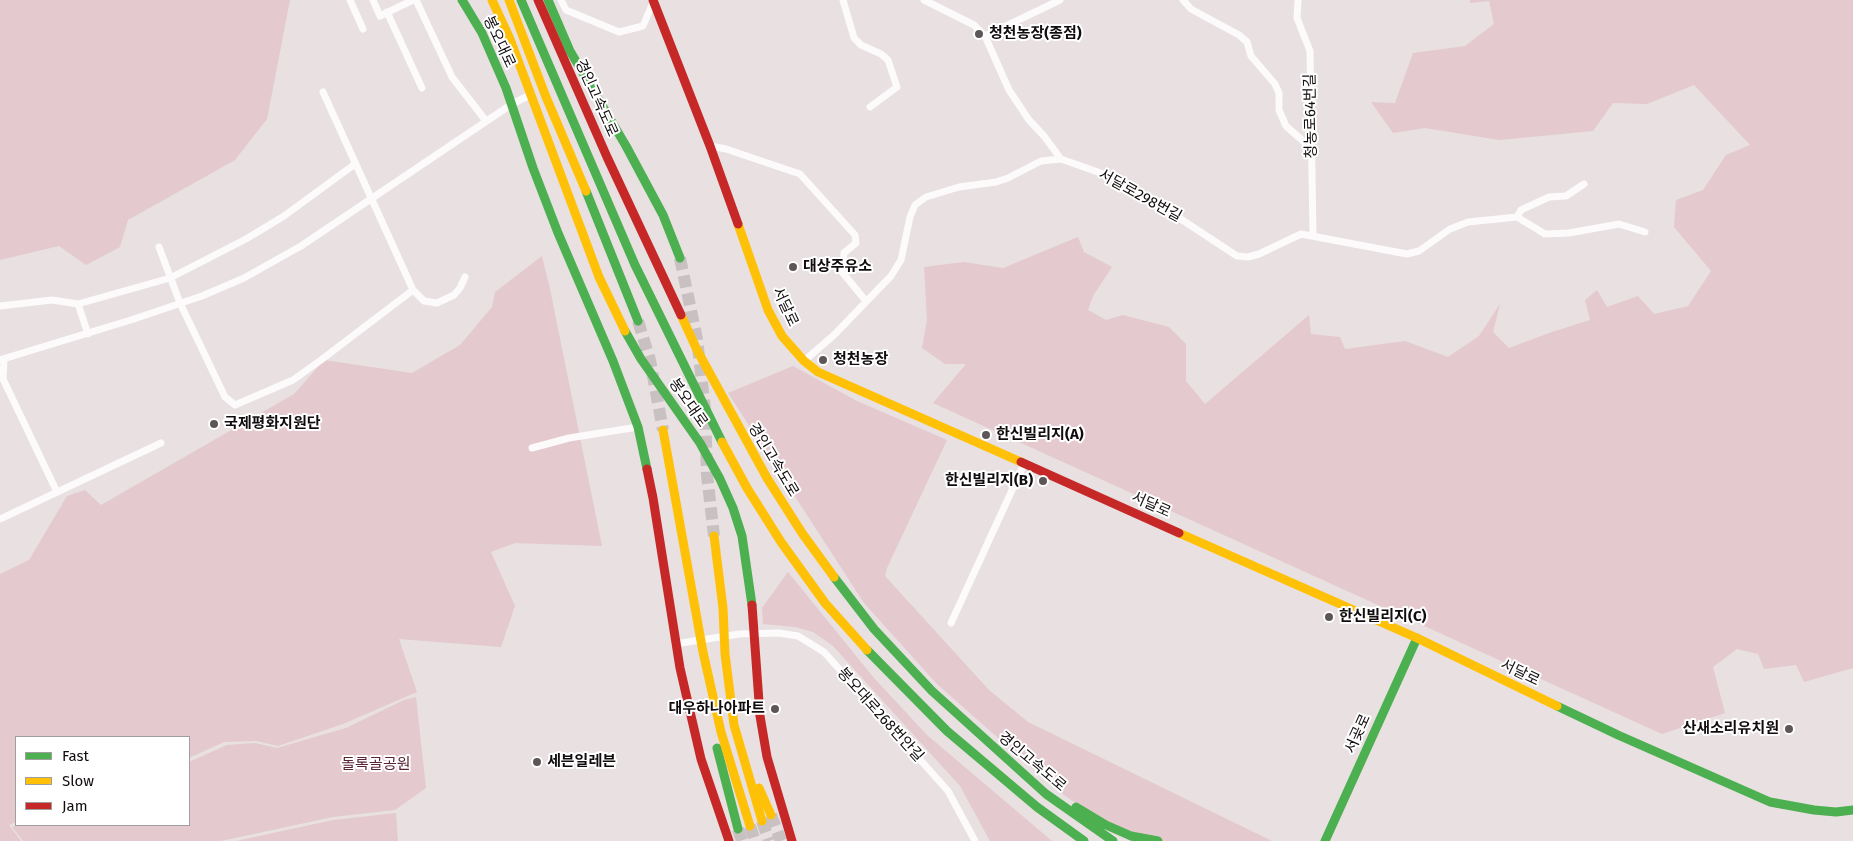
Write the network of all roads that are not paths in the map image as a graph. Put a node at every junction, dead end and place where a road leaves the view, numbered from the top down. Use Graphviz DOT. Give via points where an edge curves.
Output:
graph roads {
  1 [pos="350,0"];
  2 [pos="373,0"];
  3 [pos="415,0"];
  4 [pos="462,0"];
  5 [pos="492,0"];
  6 [pos="509,0"];
  7 [pos="521,0"];
  8 [pos="538,0"];
  9 [pos="548,0"];
  10 [pos="561,0"];
  11 [pos="653,0"];
  12 [pos="843,0"];
  13 [pos="924,0"];
  14 [pos="1060,0"];
  15 [pos="1183,0"];
  16 [pos="1298,0"];
  17 [pos="404,2"];
  18 [pos="387,12"];
  19 [pos="363,29"];
  20 [pos="985,36"];
  21 [pos="422,88"];
  22 [pos="322,92"];
  23 [pos="530,95"];
  24 [pos="512,104"];
  25 [pos="870,107"];
  26 [pos="486,121"];
  27 [pos="710,146"];
  28 [pos="1311,148"];
  29 [pos="1061,159"];
  30 [pos="355,164"];
  31 [pos="1584,184"];
  32 [pos="372,199"];
  33 [pos="1517,217"];
  34 [pos="1645,232"];
  35 [pos="1313,235"];
  36 [pos="159,247"];
  37 [pos="680,258"];
  38 [pos="170,278"];
  39 [pos="465,278"];
  40 [pos="413,290"];
  41 [pos="866,301"];
  42 [pos="180,303"];
  43 [pos="78,304"];
  44 [pos="0,306"];
  45 [pos="638,321"];
  46 [pos="88,334"];
  47 [pos="2,360"];
  48 [pos="804,361"];
  49 [pos="2,379"];
  50 [pos="638,427"];
  51 [pos="663,430"];
  52 [pos="161,443"];
  53 [pos="532,448"];
  54 [pos="1024,464"];
  55 [pos="57,492"];
  56 [pos="0,519"];
  57 [pos="714,536"];
  58 [pos="686,554"];
  59 [pos="951,623"];
  60 [pos="754,635"];
  61 [pos="1417,638"];
  62 [pos="675,644"];
  63 [pos="734,725"];
  64 [pos="1046,794"];
  65 [pos="1853,810"];
  66 [pos="771,815"];
  67 [pos="762,821"];
  68 [pos="750,826"];
  69 [pos="738,829"];
  70 [pos="729,841"];
  71 [pos="792,841"];
  72 [pos="975,841"];
  73 [pos="1084,841"];
  74 [pos="1113,841"];
  75 [pos="1158,841"];
  76 [pos="1325,841"];
  1 -- 19 [label="street"];
  2 -- 18 [label="street" via="380,16"];
  3 -- 17 [label="street"];
  3 -- 26 [label="street" via="452,77"];
  4 -- 24 [label="main road, 봉오대로" via="482,33"];
  5 -- 23 [label="main road, 봉오대로"];
  6 -- 45 [label="main road"];
  7 -- 73 [label="main road, 경인고속도로" via="635,265 713,426 781,542 825,603 877,662 947,731 1036,806"];
  8 -- 64 [label="main road, 경인고속도로" via="697,350 767,478 802,533 836,582 926,684"];
  9 -- 37 [label="main road" via="570,51 663,215"];
  10 -- 11 [label="street" via="566,10 620,32 643,26"];
  11 -- 27 [label="main road, 서달로"];
  12 -- 25 [label="street" via="854,38 888,60 897,87"];
  13 -- 20 [label="street" via="974,25"];
  14 -- 20 [label="street"];
  15 -- 28 [label="street" via="1191,9 1247,42 1251,56 1276,84 1280,93 1279,110 1286,126"];
  16 -- 28 [label="street, 청농로64번길" via="1297,18 1310,50"];
  17 -- 18 [label="street"];
  18 -- 21 [label="street"];
  20 -- 29 [label="street" via="1009,90"];
  22 -- 30 [label="street"];
  23 -- 24 [label="street"];
  23 -- 60 [label="main road, 봉오대로" via="599,277 623,328 700,443 720,479 742,536"];
  24 -- 26 [label="street"];
  24 -- 50 [label="main road, 봉오대로" via="558,233"];
  26 -- 32 [label="street"];
  27 -- 41 [label="street" via="800,174 855,235 856,243 844,253 842,272"];
  27 -- 48 [label="main road, 서달로" via="768,310 782,336"];
  28 -- 35 [label="street, 청농로64번길"];
  29 -- 35 [label="street, 서달로298번길" via="1109,176 1237,256 1258,254 1301,234"];
  29 -- 41 [label="street, 서달로298번길" via="1041,161 996,182 958,187 926,197 915,205 901,260 891,276"];
  30 -- 32 [label="street"];
  30 -- 38 [label="street" via="284,216"];
  31 -- 33 [label="street, 서달로298번길" via="1566,196 1549,198 1521,210"];
  32 -- 40 [label="street"];
  32 -- 42 [label="street" via="271,264"];
  33 -- 34 [label="street" via="1545,234 1618,224"];
  33 -- 35 [label="street, 서달로298번길" via="1468,222 1450,229 1419,251 1407,254"];
  36 -- 38 [label="street"];
  38 -- 42 [label="street"];
  38 -- 43 [label="street"];
  39 -- 40 [label="street" via="454,295 437,303 424,301"];
  40 -- 42 [label="street" via="293,380 235,405 225,397"];
  41 -- 48 [label="street, 서달로298번길"];
  42 -- 46 [label="street"];
  43 -- 44 [label="street" via="52,300"];
  43 -- 46 [label="street"];
  46 -- 47 [label="street"];
  47 -- 49 [label="street"];
  48 -- 54 [label="main road, 서달로" via="818,372"];
  49 -- 55 [label="street"];
  50 -- 53 [label="street" via="569,438"];
  50 -- 62 [label="main road, 봉오대로" via="654,498"];
  51 -- 58 [label="main road"];
  52 -- 55 [label="street"];
  54 -- 59 [label="street"];
  54 -- 61 [label="main road, 서달로"];
  55 -- 56 [label="street"];
  57 -- 63 [label="main road"];
  58 -- 68 [label="main road" via="721,732"];
  58 -- 69 [label="main road" via="684,569 697,652"];
  60 -- 62 [label="street, 봉오대로268번안길" via="739,634"];
  60 -- 71 [label="main road, 봉오대로" via="760,716 767,757"];
  60 -- 72 [label="street, 봉오대로268번안길" via="779,633 798,636 824,652 948,791"];
  61 -- 65 [label="main road, 서달로" via="1618,735 1770,802 1814,810"];
  61 -- 76 [label="main road, 서곶로"];
  62 -- 70 [label="main road, 봉오대로" via="700,759"];
  63 -- 66 [label="main road"];
  63 -- 67 [label="main road"];
  64 -- 74 [label="main road, 경인고속도로"];
  64 -- 75 [label="main road" via="1131,836"];
}
